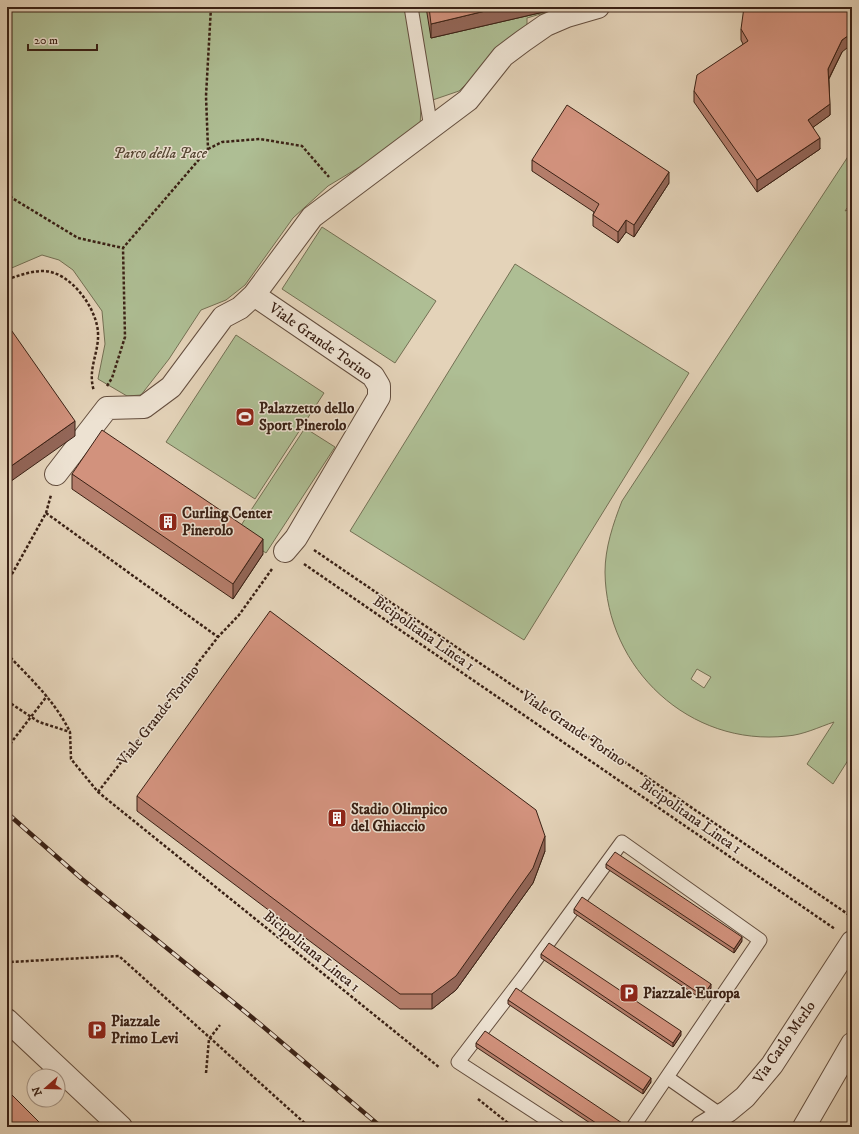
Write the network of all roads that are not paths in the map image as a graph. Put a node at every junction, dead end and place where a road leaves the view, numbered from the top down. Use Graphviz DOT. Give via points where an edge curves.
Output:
graph roads {
  1 [pos="411,7"];
  2 [pos="598,7"];
  3 [pos="431,128"];
  4 [pos="254,295"];
  5 [pos="56,474"];
  6 [pos="291,545"];
  7 [pos="852,942"];
  8 [pos="7,1020"];
  9 [pos="852,1044"];
  10 [pos="668,1078"];
  11 [pos="721,1115"];
  12 [pos="121,1127"];
  13 [pos="558,1127"];
  14 [pos="634,1127"];
  15 [pos="702,1127"];
  16 [pos="804,1127"];
  1 -- 3 [label="lane"];
  2 -- 3 [label="street" via="546,25 523,41 503,56 468,100"];
  3 -- 4 [label="street" via="312,217"];
  4 -- 5 [label="street" via="240,308 224,317 171,387 144,407 103,404"];
  4 -- 6 [label="street, Viale Grande Torino" via="373,376 379,386 379,397"];
  7 -- 11 [label="street, Via Carlo Merlo" via="772,1065 745,1097"];
  8 -- 12 [label="street"];
  9 -- 16 [label="street"];
  10 -- 11 [label="lane"];
  10 -- 13 [label="lane" via="760,940 622,842 458,1062"];
  10 -- 14 [label="lane"];
  11 -- 15 [label="street, Via Carlo Merlo"];
}
